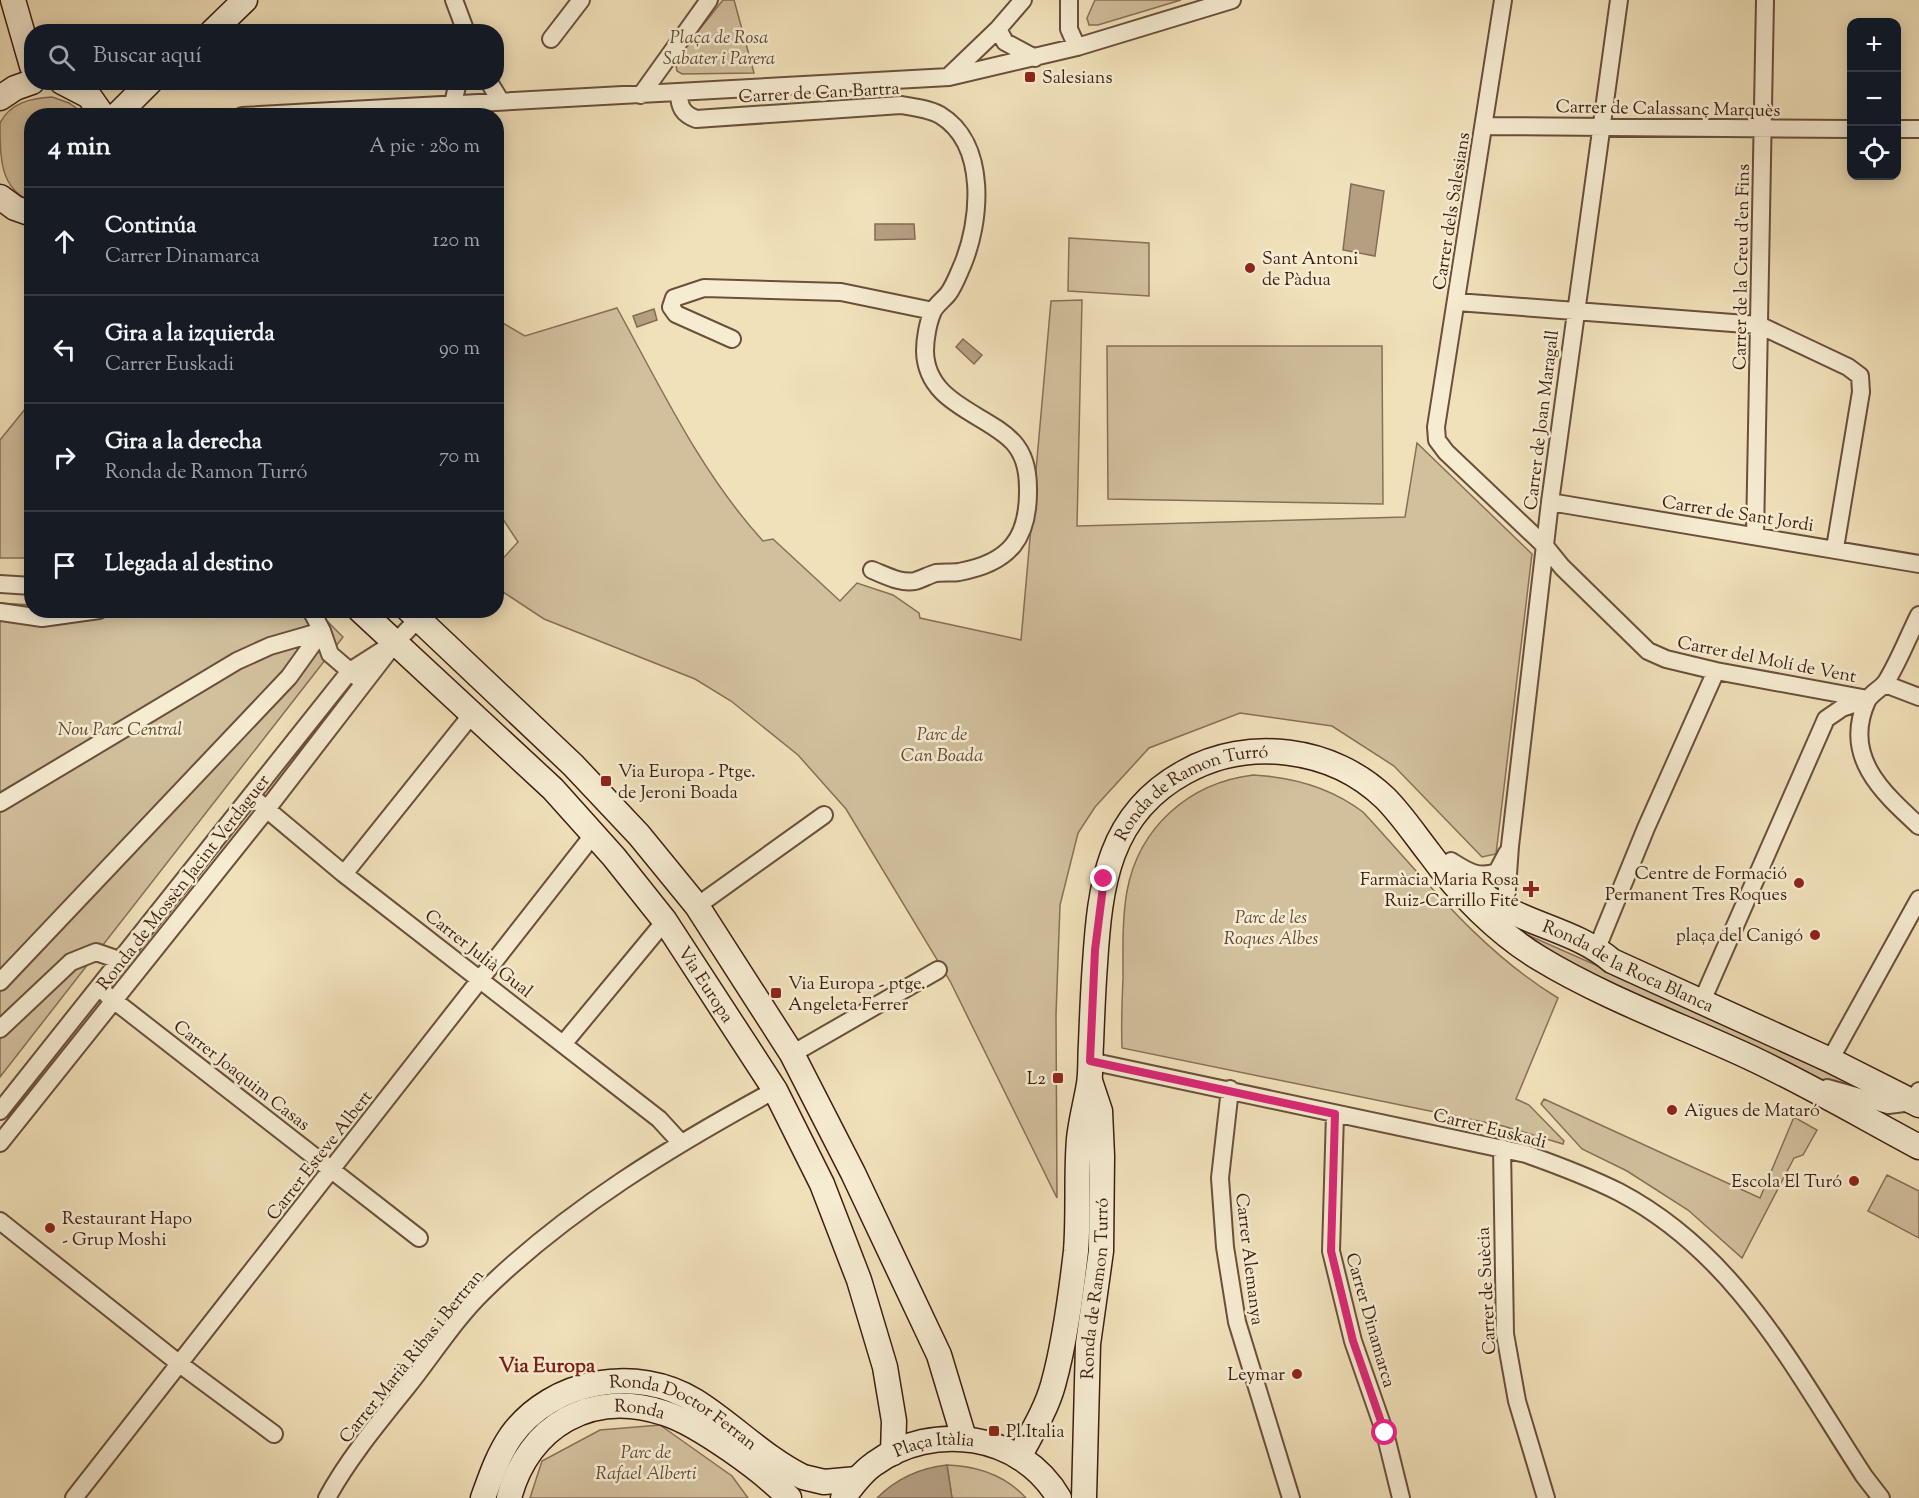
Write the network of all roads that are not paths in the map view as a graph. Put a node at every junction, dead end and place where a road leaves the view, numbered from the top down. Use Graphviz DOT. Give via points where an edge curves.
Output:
graph roads {
  1 [pos="13,0"];
  2 [pos="245,0"];
  3 [pos="454,0"];
  4 [pos="580,0"];
  5 [pos="709,0"];
  6 [pos="1023,0"];
  7 [pos="1069,0"];
  8 [pos="1232,0"];
  9 [pos="1503,0"];
  10 [pos="1619,0"];
  11 [pos="1765,0"];
  12 [pos="220,24"];
  13 [pos="463,24"];
  14 [pos="998,29"];
  15 [pos="24,38"];
  16 [pos="551,39"];
  17 [pos="1077,47"];
  18 [pos="1035,58"];
  19 [pos="949,76"];
  20 [pos="24,85"];
  21 [pos="77,90"];
  22 [pos="142,90"];
  23 [pos="456,90"];
  24 [pos="494,90"];
  25 [pos="679,93"];
  26 [pos="640,95"];
  27 [pos="0,98"];
  28 [pos="501,100"];
  29 [pos="97,108"];
  30 [pos="124,108"];
  31 [pos="451,108"];
  32 [pos="457,108"];
  33 [pos="1484,126"];
  34 [pos="1602,128"];
  35 [pos="1763,129"];
  36 [pos="1847,129"];
  37 [pos="1901,129"];
  38 [pos="1919,129"];
  39 [pos="0,197"];
  40 [pos="24,211"];
  41 [pos="1457,302"];
  42 [pos="933,310"];
  43 [pos="1575,310"];
  44 [pos="1759,325"];
  45 [pos="732,339"];
  46 [pos="1436,427"];
  47 [pos="1550,502"];
  48 [pos="1755,536"];
  49 [pos="1545,546"];
  50 [pos="1835,548"];
  51 [pos="1919,564"];
  52 [pos="872,570"];
  53 [pos="0,584"];
  54 [pos="24,586"];
  55 [pos="0,612"];
  56 [pos="24,615"];
  57 [pos="1919,615"];
  58 [pos="315,618"];
  59 [pos="368,618"];
  60 [pos="411,618"];
  61 [pos="416,618"];
  62 [pos="322,631"];
  63 [pos="395,643"];
  64 [pos="350,671"];
  65 [pos="1716,671"];
  66 [pos="364,684"];
  67 [pos="1885,684"];
  68 [pos="1919,697"];
  69 [pos="1868,699"];
  70 [pos="473,713"];
  71 [pos="251,795"];
  72 [pos="0,803"];
  73 [pos="267,809"];
  74 [pos="824,815"];
  75 [pos="1919,826"];
  76 [pos="1414,830"];
  77 [pos="594,834"];
  78 [pos="1510,846"];
  79 [pos="1451,861"];
  80 [pos="344,874"];
  81 [pos="1919,899"];
  82 [pos="697,906"];
  83 [pos="1505,908"];
  84 [pos="665,921"];
  85 [pos="1508,935"];
  86 [pos="1597,948"];
  87 [pos="119,960"];
  88 [pos="938,970"];
  89 [pos="479,978"];
  90 [pos="0,982"];
  91 [pos="97,987"];
  92 [pos="114,1000"];
  93 [pos="1702,1001"];
  94 [pos="0,1029"];
  95 [pos="564,1043"];
  96 [pos="792,1054"];
  97 [pos="1755,1060"];
  98 [pos="1830,1060"];
  99 [pos="1090,1071"];
  100 [pos="775,1089"];
  101 [pos="1230,1089"];
  102 [pos="1917,1099"];
  103 [pos="0,1111"];
  104 [pos="1335,1114"];
  105 [pos="0,1143"];
  106 [pos="681,1143"];
  107 [pos="1919,1147"];
  108 [pos="1502,1148"];
  109 [pos="332,1171"];
  110 [pos="0,1221"];
  111 [pos="419,1238"];
  112 [pos="181,1365"];
  113 [pos="274,1434"];
  114 [pos="964,1438"];
  115 [pos="893,1453"];
  116 [pos="1019,1457"];
  117 [pos="850,1489"];
  118 [pos="74,1498"];
  119 [pos="327,1498"];
  120 [pos="483,1498"];
  121 [pos="509,1498"];
  122 [pos="789,1498"];
  123 [pos="1059,1498"];
  124 [pos="1084,1498"];
  125 [pos="1292,1498"];
  126 [pos="1401,1498"];
  127 [pos="1546,1498"];
  128 [pos="1881,1498"];
  1 -- 15 [label="street"];
  2 -- 12 [label="street"];
  3 -- 13 [label="street"];
  4 -- 16 [label="street"];
  5 -- 26 [label="street"];
  6 -- 14 [label="street"];
  7 -- 17 [label="street" via="1069,29"];
  8 -- 17 [label="street"];
  9 -- 33 [label="street, Carrer dels Salesians"];
  10 -- 34 [label="street, Carrer de Joan Maragall"];
  11 -- 35 [label="street, Carrer de la Creu d'en Fins"];
  14 -- 18 [label="street" via="1005,42"];
  14 -- 19 [label="street"];
  17 -- 18 [label="street"];
  18 -- 19 [label="street"];
  19 -- 25 [label="street"];
  20 -- 27 [label="street"];
  21 -- 29 [label="street" via="89,96"];
  22 -- 30 [label="street"];
  23 -- 31 [label="street"];
  24 -- 28 [label="street"];
  25 -- 26 [label="street"];
  25 -- 42 [label="street, Carrer de Can Bartra" via="682,110 696,119 901,105 939,114 951,123 970,152 976,200 963,263 950,292"];
  26 -- 28 [label="street"];
  28 -- 32 [label="street"];
  33 -- 34 [label="street, Carrer de Calassanç Marquès"];
  33 -- 41 [label="street, Carrer dels Salesians"];
  34 -- 35 [label="street, Carrer de Calassanç Marquès"];
  34 -- 43 [label="street, Carrer de Joan Maragall"];
  35 -- 36 [label="street, Carrer de Calassanç Marquès"];
  35 -- 44 [label="street, Carrer de la Creu d'en Fins"];
  37 -- 38 [label="street"];
  39 -- 40 [label="street"];
  41 -- 43 [label="street"];
  41 -- 46 [label="street, Carrer dels Salesians"];
  42 -- 45 [label="street" via="841,292 704,288 674,298 671,307 676,314"];
  42 -- 52 [label="street, Carrer de Can Bartra" via="926,340 927,366 936,382 964,411 999,430 1020,451 1028,472 1026,521 1020,539 1008,552 975,569 936,573 914,582"];
  43 -- 44 [label="street"];
  43 -- 47 [label="street, Carrer de Joan Maragall"];
  44 -- 48 [label="street, Carrer de la Creu d'en Fins"];
  44 -- 50 [label="street" via="1860,376 1861,392"];
  46 -- 49 [label="street, Carrer del Molí de Vent" via="1437,440 1446,452"];
  47 -- 48 [label="street, Carrer de Sant Jordi"];
  47 -- 49 [label="street, Carrer de Joan Maragall"];
  48 -- 50 [label="street, Carrer de Sant Jordi"];
  49 -- 65 [label="street, Carrer del Molí de Vent" via="1648,651"];
  49 -- 78 [label="street, Carrer de Joan Maragall"];
  50 -- 51 [label="street, Carrer de Sant Jordi"];
  53 -- 54 [label="street"];
  55 -- 56 [label="street"];
  57 -- 67 [label="street"];
  58 -- 62 [label="street"];
  59 -- 63 [label="street, Via Europa"];
  60 -- 63 [label="street, Ronda de Mossèn Jacint Verdaguer"];
  61 -- 82 [label="street, Via Europa" via="573,765 639,835"];
  62 -- 64 [label="street" via="330,654"];
  62 -- 72 [label="street" via="270,646 237,661"];
  62 -- 90 [label="street" via="290,677"];
  63 -- 64 [label="street, Ronda de Mossèn Jacint Verdaguer"];
  63 -- 66 [label="street, Ronda de Mossèn Jacint Verdaguer"];
  63 -- 70 [label="street, Via Europa"];
  64 -- 66 [label="street"];
  64 -- 71 [label="street, Ronda de Mossèn Jacint Verdaguer"];
  65 -- 69 [label="street, Carrer del Molí de Vent"];
  65 -- 86 [label="street"];
  66 -- 73 [label="street, Ronda de Mossèn Jacint Verdaguer"];
  67 -- 68 [label="street"];
  67 -- 69 [label="street"];
  69 -- 75 [label="street" via="1858,725 1860,748 1868,770 1885,795"];
  69 -- 93 [label="street" via="1842,708 1826,719"];
  70 -- 77 [label="street, Via Europa"];
  70 -- 80 [label="street"];
  71 -- 73 [label="street, Carrer Julià Gual"];
  71 -- 87 [label="street, Ronda de Mossèn Jacint Verdaguer"];
  73 -- 80 [label="street, Carrer Julià Gual"];
  73 -- 92 [label="street, Ronda de Mossèn Jacint Verdaguer"];
  74 -- 82 [label="street"];
  76 -- 79 [label="street, Ronda de la Roca Blanca"];
  76 -- 85 [label="street, Ronda de la Roca Blanca" via="1451,879"];
  76 -- 99 [label="street, Ronda de Ramon Turró" via="1385,797 1356,776 1277,750 1208,760 1152,793 1129,821 1108,861 1095,950"];
  77 -- 84 [label="street, Via Europa"];
  77 -- 89 [label="street, Carrer Esteve Albert"];
  78 -- 79 [label="street, Carrer de Joan Maragall" via="1497,872 1488,876 1468,873"];
  78 -- 83 [label="street, Carrer de Joan Maragall"];
  79 -- 83 [label="street, Ronda de la Roca Blanca" via="1476,888"];
  80 -- 89 [label="street, Carrer Julià Gual"];
  81 -- 98 [label="street"];
  82 -- 96 [label="street, Via Europa"];
  83 -- 85 [label="street, Carrer de Joan Maragall"];
  83 -- 86 [label="street, Ronda de la Roca Blanca"];
  84 -- 95 [label="street"];
  84 -- 100 [label="street, Via Europa"];
  85 -- 97 [label="street, Ronda de la Roca Blanca" via="1540,959 1574,977"];
  86 -- 93 [label="street, Ronda de la Roca Blanca" via="1612,961"];
  87 -- 91 [label="street, Ronda de Mossèn Jacint Verdaguer"];
  87 -- 94 [label="street" via="96,952 71,962"];
  88 -- 96 [label="street"];
  89 -- 95 [label="street, Carrer Julià Gual"];
  89 -- 109 [label="street, Carrer Esteve Albert"];
  91 -- 92 [label="street, Carrer Joaquim Casas"];
  91 -- 103 [label="street, Ronda de Mossèn Jacint Verdaguer"];
  92 -- 105 [label="street, Ronda de Mossèn Jacint Verdaguer"];
  92 -- 109 [label="street, Carrer Joaquim Casas"];
  93 -- 98 [label="street, Ronda de la Roca Blanca"];
  95 -- 106 [label="street, Carrer Julià Gual" via="659,1119"];
  96 -- 114 [label="street, Via Europa" via="939,1355"];
  97 -- 102 [label="street, Ronda de la Roca Blanca" via="1873,1102 1888,1105"];
  97 -- 107 [label="street, Ronda de la Roca Blanca"];
  98 -- 102 [label="street, Ronda de la Roca Blanca"];
  99 -- 101 [label="street, Carrer Euskadi"];
  99 -- 116 [label="street, Ronda de Ramon Turró" via="1079,1142 1076,1249 1065,1327 1052,1388"];
  99 -- 124 [label="street, Ronda de Ramon Turró" via="1100,1111 1101,1251 1088,1344"];
  100 -- 106 [label="street, Carrer Marià Ribas i Bertran"];
  100 -- 115 [label="street, Via Europa" via="822,1184 860,1280 885,1366 894,1421"];
  101 -- 104 [label="street, Carrer Euskadi"];
  101 -- 125 [label="street, Carrer Alemanya" via="1220,1178 1235,1311"];
  104 -- 108 [label="street, Carrer Euskadi"];
  104 -- 126 [label="street, Carrer Dinamarca" via="1331,1251 1353,1341 1385,1433"];
  106 -- 119 [label="street, Carrer Marià Ribas i Bertran" via="544,1239 482,1293 390,1408"];
  108 -- 127 [label="street, Carrer de Suècia" via="1505,1334 1517,1401"];
  108 -- 128 [label="street, Carrer Euskadi" via="1580,1174 1620,1193 1674,1228 1703,1253 1759,1313"];
  109 -- 111 [label="street, Carrer Joaquim Casas"];
  109 -- 112 [label="street, Carrer Esteve Albert"];
  110 -- 112 [label="street"];
  112 -- 113 [label="street"];
  112 -- 118 [label="street, Carrer Esteve Albert"];
  114 -- 115 [label="street, Plaça Itàlia" via="923,1441"];
  114 -- 116 [label="street, Plaça Itàlia" via="992,1444"];
  115 -- 117 [label="street, Plaça Itàlia" via="873,1464"];
  116 -- 123 [label="street, Plaça Itàlia" via="1045,1479"];
  117 -- 120 [label="street, Ronda Doctor Ferran" via="803,1477 679,1392 643,1382 618,1381 578,1388 526,1419 497,1460"];
  121 -- 122 [label="street, Ronda" via="515,1474 543,1436 583,1411 625,1405 667,1414 700,1432"];
}
